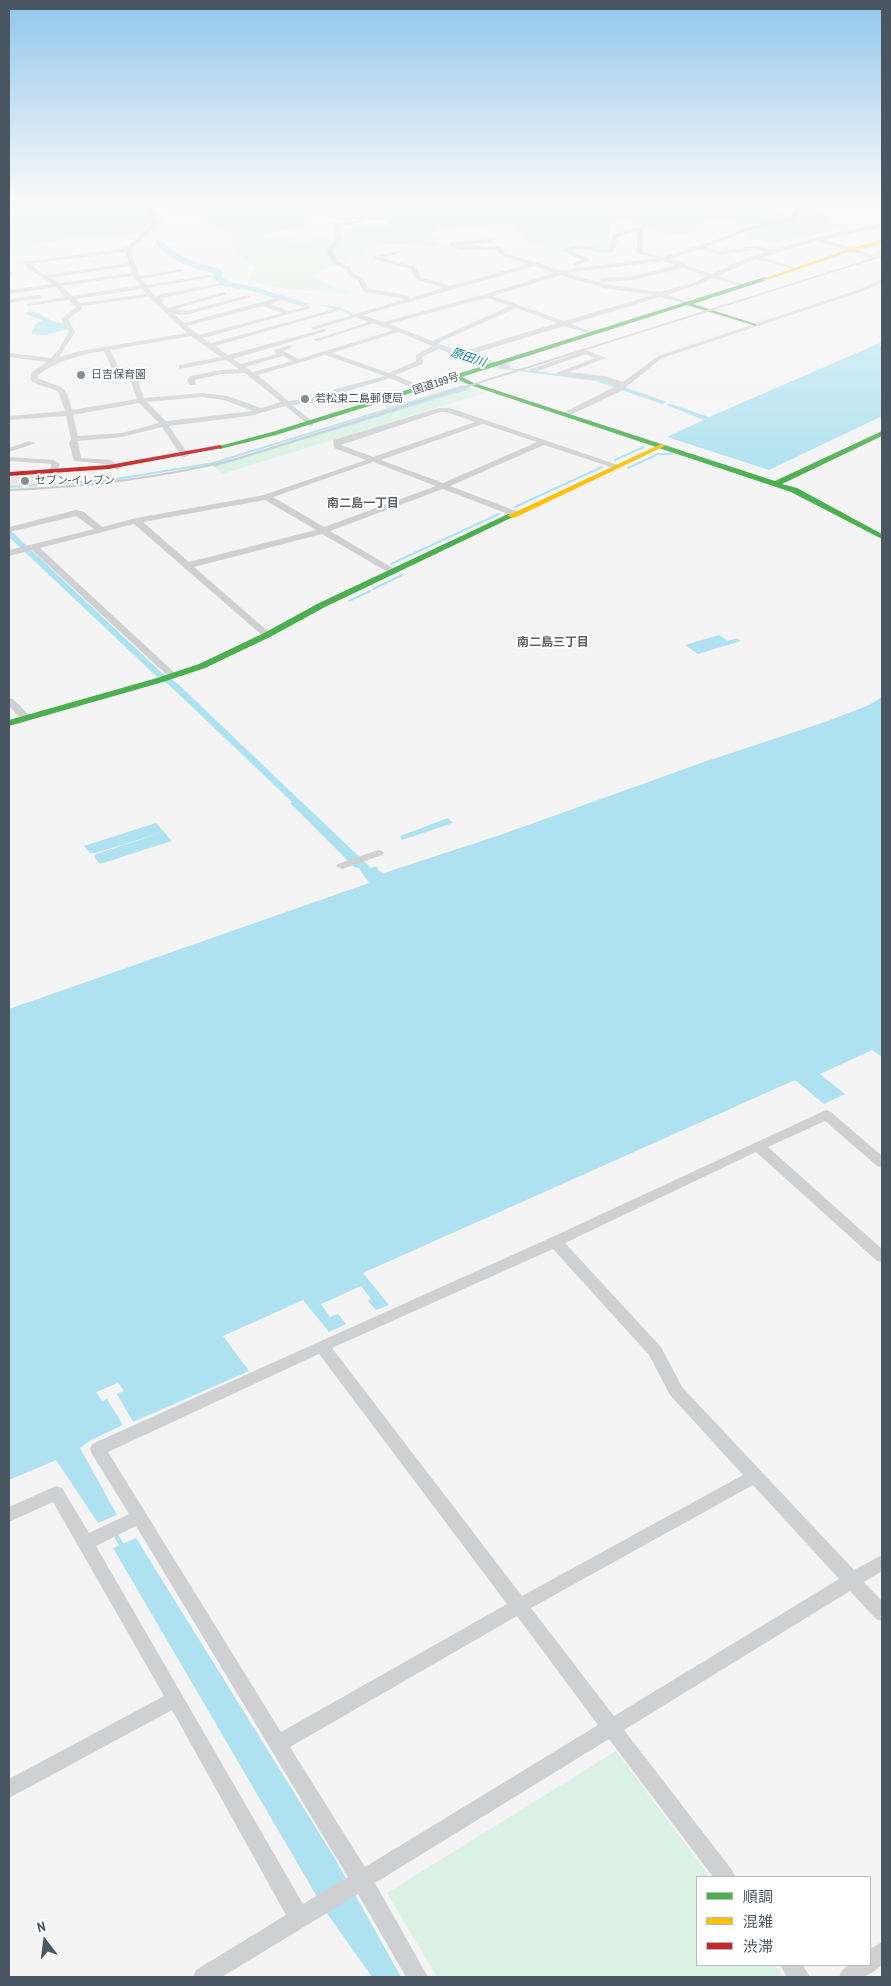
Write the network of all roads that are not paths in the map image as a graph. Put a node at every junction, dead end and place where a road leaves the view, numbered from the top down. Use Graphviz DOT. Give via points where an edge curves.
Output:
graph roads {
  1 [pos="14,294"];
  2 [pos="66,294"];
  3 [pos="89,294"];
  4 [pos="89,294"];
  5 [pos="151,294"];
  6 [pos="172,294"];
  7 [pos="227,294"];
  8 [pos="385,294"];
  9 [pos="430,294"];
  10 [pos="476,294"];
  11 [pos="493,294"];
  12 [pos="651,294"];
  13 [pos="664,294"];
  14 [pos="716,294"];
  15 [pos="851,294"];
  16 [pos="660,295"];
  17 [pos="486,296"];
  18 [pos="248,297"];
  19 [pos="417,297"];
  20 [pos="72,299"];
  21 [pos="280,299"];
  22 [pos="22,300"];
  23 [pos="238,300"];
  24 [pos="156,301"];
  25 [pos="9,302"];
  26 [pos="687,303"];
  27 [pos="29,304"];
  28 [pos="263,304"];
  29 [pos="47,305"];
  30 [pos="516,306"];
  31 [pos="308,308"];
  32 [pos="337,310"];
  33 [pos="282,312"];
  34 [pos="171,313"];
  35 [pos="353,317"];
  36 [pos="300,321"];
  37 [pos="308,324"];
  38 [pos="372,324"];
  39 [pos="382,324"];
  40 [pos="566,324"];
  41 [pos="754,325"];
  42 [pos="248,327"];
  43 [pos="320,329"];
  44 [pos="260,332"];
  45 [pos="396,332"];
  46 [pos="592,333"];
  47 [pos="268,335"];
  48 [pos="334,335"];
  49 [pos="195,336"];
  50 [pos="212,337"];
  51 [pos="276,339"];
  52 [pos="348,341"];
  53 [pos="224,342"];
  54 [pos="356,344"];
  55 [pos="436,345"];
  56 [pos="106,349"];
  57 [pos="252,351"];
  58 [pos="325,353"];
  59 [pos="9,355"];
  60 [pos="460,355"];
  61 [pos="287,356"];
  62 [pos="227,358"];
  63 [pos="55,360"];
  64 [pos="299,361"];
  65 [pos="498,365"];
  66 [pos="182,366"];
  67 [pos="246,371"];
  68 [pos="560,373"];
  69 [pos="390,375"];
  70 [pos="455,376"];
  71 [pos="193,383"];
  72 [pos="621,387"];
  73 [pos="418,388"];
  74 [pos="141,400"];
  75 [pos="286,403"];
  76 [pos="259,410"];
  77 [pos="69,413"];
  78 [pos="565,414"];
  79 [pos="9,418"];
  80 [pos="482,422"];
  81 [pos="309,423"];
  82 [pos="164,424"];
  83 [pos="882,432"];
  84 [pos="75,439"];
  85 [pos="544,442"];
  86 [pos="32,443"];
  87 [pos="661,446"];
  88 [pos="9,450"];
  89 [pos="184,454"];
  90 [pos="12,459"];
  91 [pos="373,460"];
  92 [pos="115,466"];
  93 [pos="617,466"];
  94 [pos="9,472"];
  95 [pos="53,472"];
  96 [pos="776,484"];
  97 [pos="442,487"];
  98 [pos="266,497"];
  99 [pos="516,514"];
  100 [pos="136,521"];
  101 [pos="10,529"];
  102 [pos="100,530"];
  103 [pos="322,531"];
  104 [pos="882,537"];
  105 [pos="32,547"];
  106 [pos="12,552"];
  107 [pos="189,566"];
  108 [pos="393,572"];
  109 [pos="267,635"];
  110 [pos="167,678"];
  111 [pos="9,701"];
  112 [pos="26,718"];
  113 [pos="9,724"];
  114 [pos="378,853"];
  115 [pos="342,866"];
  116 [pos="758,1146"];
  117 [pos="882,1163"];
  118 [pos="555,1242"];
  119 [pos="882,1257"];
  120 [pos="322,1346"];
  121 [pos="754,1477"];
  122 [pos="9,1515"];
  123 [pos="139,1517"];
  124 [pos="85,1542"];
  125 [pos="882,1562"];
  126 [pos="852,1580"];
  127 [pos="518,1606"];
  128 [pos="882,1613"];
  129 [pos="176,1699"];
  130 [pos="612,1727"];
  131 [pos="278,1744"];
  132 [pos="9,1789"];
  133 [pos="725,1876"];
  134 [pos="360,1882"];
  135 [pos="300,1919"];
  136 [pos="882,1952"];
  137 [pos="871,1961"];
  138 [pos="791,1966"];
  139 [pos="865,1966"];
  140 [pos="203,1977"];
  141 [pos="418,1977"];
  142 [pos="800,1977"];
  143 [pos="849,1977"];
  1 -- 22 [label="street"];
  2 -- 20 [label="street"];
  3 -- 20 [label="street"];
  4 -- 20 [label="street"];
  5 -- 24 [label="street"];
  6 -- 24 [label="street" via="161,296 162,300"];
  7 -- 23 [label="street"];
  7 -- 34 [label="street"];
  7 -- 34 [label="street" via="171,308"];
  8 -- 19 [label="street"];
  9 -- 19 [label="street"];
  10 -- 17 [label="street"];
  11 -- 17 [label="street"];
  12 -- 16 [label="street"];
  13 -- 16 [label="street"];
  14 -- 26 [label="main road, 国道199号"];
  15 -- 41 [label="street"];
  16 -- 26 [label="street"];
  16 -- 40 [label="street"];
  17 -- 30 [label="street"];
  17 -- 39 [label="street"];
  18 -- 23 [label="street"];
  19 -- 39 [label="street" via="356,315"];
  20 -- 22 [label="street"];
  20 -- 27 [label="street"];
  20 -- 29 [label="street"];
  20 -- 63 [label="street" via="80,308 64,319 72,332"];
  21 -- 28 [label="street"];
  22 -- 25 [label="street"];
  23 -- 34 [label="street" via="186,314"];
  24 -- 34 [label="street"];
  26 -- 41 [label="main road"];
  26 -- 46 [label="main road, 国道199号"];
  28 -- 33 [label="street"];
  28 -- 49 [label="street"];
  30 -- 40 [label="street"];
  30 -- 55 [label="street"];
  31 -- 33 [label="street"];
  32 -- 36 [label="street"];
  33 -- 36 [label="street"];
  33 -- 42 [label="street"];
  33 -- 49 [label="street" via="208,328 202,325"];
  34 -- 49 [label="street"];
  35 -- 43 [label="street"];
  36 -- 37 [label="street"];
  36 -- 44 [label="street"];
  37 -- 43 [label="street"];
  37 -- 47 [label="street"];
  38 -- 48 [label="street"];
  39 -- 55 [label="street"];
  40 -- 46 [label="street"];
  40 -- 60 [label="street"];
  41 -- 72 [label="street" via="660,357"];
  42 -- 44 [label="street"];
  42 -- 50 [label="street"];
  43 -- 48 [label="street"];
  43 -- 51 [label="street"];
  43 -- 57 [label="street"];
  44 -- 47 [label="street"];
  44 -- 53 [label="street"];
  45 -- 54 [label="street"];
  46 -- 65 [label="main road, 国道199号"];
  47 -- 51 [label="street"];
  47 -- 53 [label="street" via="232,346"];
  48 -- 52 [label="street"];
  48 -- 61 [label="street" via="277,351"];
  49 -- 50 [label="street"];
  49 -- 53 [label="street"];
  49 -- 56 [label="street"];
  49 -- 62 [label="street"];
  50 -- 53 [label="street"];
  51 -- 57 [label="street" via="246,348"];
  52 -- 54 [label="street"];
  52 -- 61 [label="street"];
  54 -- 58 [label="street"];
  55 -- 60 [label="street"];
  55 -- 69 [label="street" via="418,356 420,362 414,366"];
  56 -- 63 [label="street"];
  56 -- 74 [label="street" via="116,369 138,387"];
  57 -- 62 [label="street"];
  58 -- 64 [label="street"];
  58 -- 69 [label="street"];
  59 -- 63 [label="street"];
  60 -- 65 [label="street"];
  61 -- 64 [label="street"];
  61 -- 67 [label="street"];
  62 -- 66 [label="street"];
  62 -- 67 [label="street"];
  63 -- 77 [label="street" via="38,370 34,379 64,392"];
  64 -- 67 [label="street"];
  65 -- 70 [label="main road, 国道199号"];
  67 -- 71 [label="street" via="193,378"];
  67 -- 75 [label="street"];
  68 -- 68 [label="street" via="531,370 586,352 602,358"];
  68 -- 72 [label="street" via="604,378"];
  69 -- 73 [label="street"];
  69 -- 75 [label="street" via="338,391 326,399"];
  70 -- 73 [label="main road, 国道199号"];
  70 -- 78 [label="main road"];
  72 -- 78 [label="street"];
  73 -- 81 [label="main road, 国道199号"];
  74 -- 76 [label="street" via="202,395 225,398"];
  74 -- 77 [label="street"];
  74 -- 82 [label="street"];
  75 -- 76 [label="street"];
  75 -- 81 [label="street"];
  76 -- 82 [label="street" via="250,414"];
  77 -- 79 [label="street"];
  77 -- 84 [label="street"];
  78 -- 87 [label="main road"];
  80 -- 85 [label="street"];
  80 -- 91 [label="street"];
  80 -- 91 [label="street" via="439,410 336,442 337,446"];
  81 -- 89 [label="main road, 国道199号" via="229,446"];
  82 -- 84 [label="street" via="122,435"];
  82 -- 89 [label="street"];
  83 -- 96 [label="main road"];
  84 -- 92 [label="street" via="77,459 106,461"];
  85 -- 93 [label="street"];
  85 -- 97 [label="street"];
  86 -- 88 [label="street"];
  87 -- 93 [label="main road"];
  87 -- 96 [label="main road"];
  89 -- 92 [label="main road, 国道199号"];
  90 -- 94 [label="street"];
  90 -- 95 [label="street" via="54,462"];
  91 -- 97 [label="street"];
  91 -- 98 [label="street"];
  92 -- 95 [label="main road, 国道199号"];
  93 -- 99 [label="main road"];
  94 -- 95 [label="main road, 国道199号"];
  96 -- 104 [label="main road" via="794,490"];
  97 -- 99 [label="street"];
  97 -- 103 [label="street"];
  98 -- 100 [label="street"];
  98 -- 103 [label="street"];
  99 -- 108 [label="main road"];
  100 -- 102 [label="street"];
  100 -- 107 [label="street"];
  101 -- 102 [label="street" via="81,514"];
  102 -- 105 [label="street"];
  103 -- 107 [label="street"];
  103 -- 108 [label="street"];
  105 -- 106 [label="street"];
  105 -- 110 [label="street"];
  107 -- 109 [label="street"];
  108 -- 109 [label="main road"];
  109 -- 110 [label="main road" via="202,666"];
  110 -- 112 [label="main road"];
  111 -- 112 [label="street"];
  112 -- 113 [label="main road"];
  114 -- 115 [label="street"];
  116 -- 117 [label="street" via="826,1115"];
  116 -- 118 [label="street"];
  116 -- 119 [label="street"];
  118 -- 120 [label="street"];
  118 -- 121 [label="street" via="656,1352 676,1391"];
  120 -- 123 [label="street" via="98,1449"];
  120 -- 127 [label="street"];
  121 -- 126 [label="street"];
  121 -- 127 [label="street"];
  122 -- 124 [label="street" via="56,1493"];
  123 -- 124 [label="street"];
  123 -- 131 [label="street"];
  124 -- 129 [label="street"];
  125 -- 126 [label="street"];
  126 -- 128 [label="street"];
  126 -- 130 [label="street"];
  127 -- 130 [label="street"];
  127 -- 131 [label="street"];
  129 -- 132 [label="street"];
  129 -- 135 [label="street"];
  130 -- 133 [label="street"];
  130 -- 134 [label="street"];
  131 -- 134 [label="street"];
  134 -- 135 [label="street"];
  134 -- 141 [label="street"];
  135 -- 140 [label="street"];
  136 -- 137 [label="street"];
  138 -- 142 [label="street"];
  139 -- 143 [label="street"];
}
